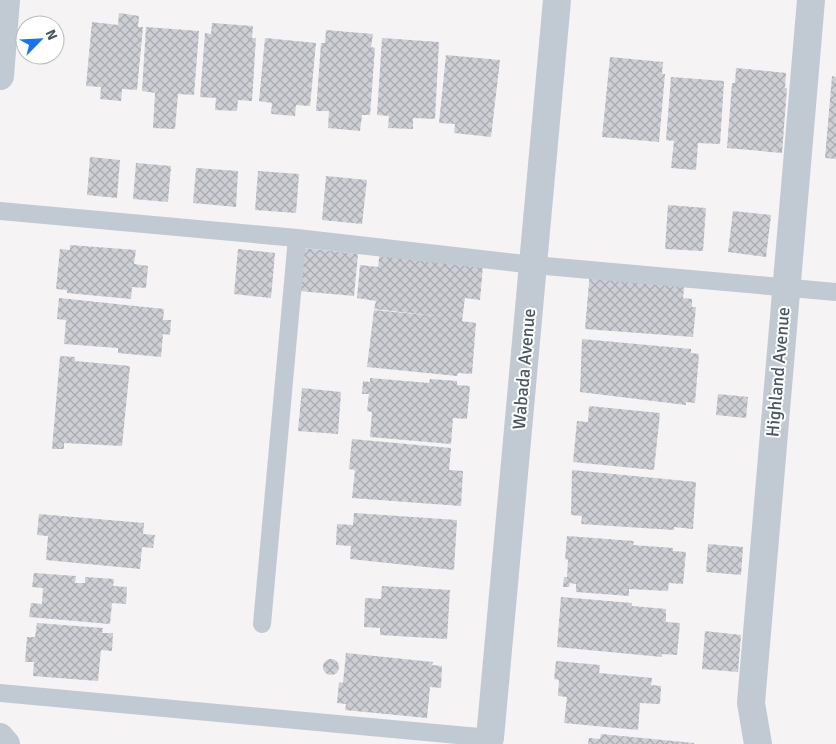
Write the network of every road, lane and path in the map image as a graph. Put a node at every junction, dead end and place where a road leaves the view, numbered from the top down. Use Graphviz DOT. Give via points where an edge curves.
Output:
graph roads {
  1 [pos="6,0"];
  2 [pos="557,0"];
  3 [pos="812,0"];
  4 [pos="0,76"];
  5 [pos="0,211"];
  6 [pos="297,238"];
  7 [pos="534,265"];
  8 [pos="786,287"];
  9 [pos="836,292"];
  10 [pos="262,624"];
  11 [pos="0,693"];
  12 [pos="0,737"];
  13 [pos="491,741"];
  14 [pos="6,744"];
  15 [pos="758,744"];
  1 -- 4 [label="street"];
  2 -- 7 [label="street, Wabada Avenue"];
  3 -- 8 [label="street, Highland Avenue"];
  5 -- 6 [label="lane"];
  6 -- 7 [label="lane"];
  6 -- 10 [label="lane"];
  7 -- 8 [label="lane"];
  7 -- 13 [label="street, Wabada Avenue"];
  8 -- 9 [label="lane"];
  8 -- 15 [label="street, Highland Avenue" via="750,703"];
  11 -- 13 [label="lane"];
  12 -- 14 [label="street"];
}
